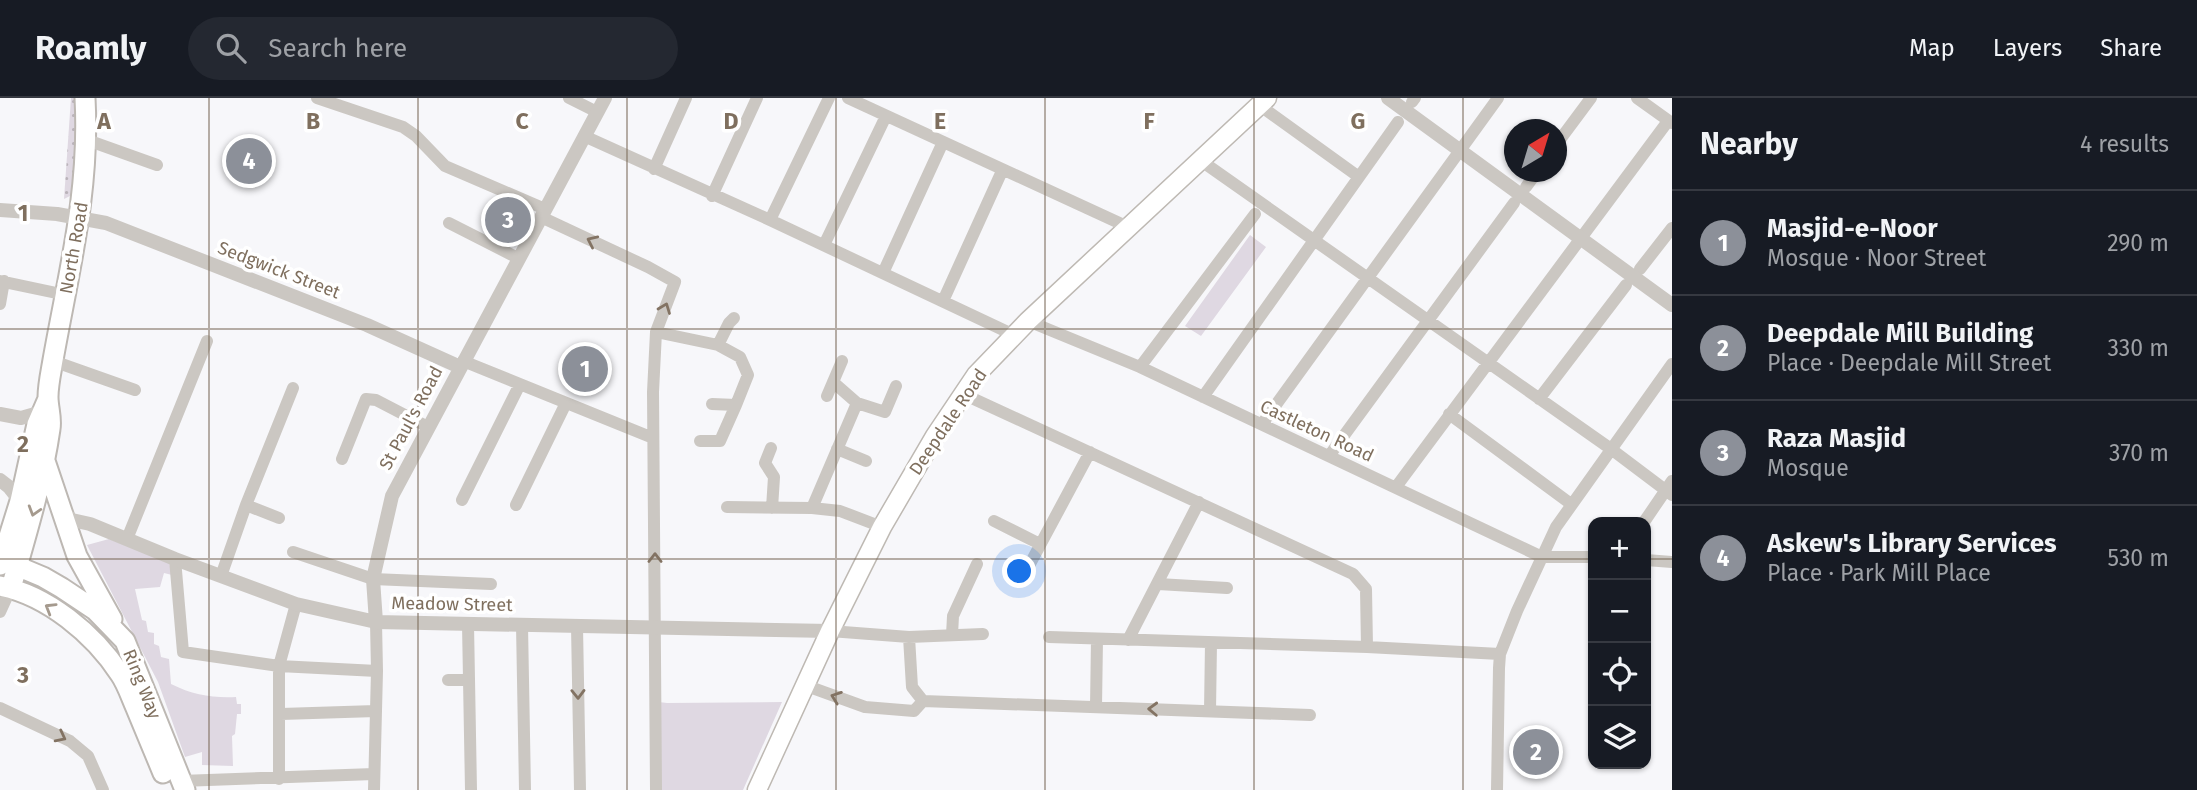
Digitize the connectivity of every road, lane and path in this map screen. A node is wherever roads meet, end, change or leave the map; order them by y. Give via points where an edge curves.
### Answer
1 (85, 98) edge
2 (317, 98) edge
3 (569, 98) edge
4 (605, 98) edge
5 (686, 98) edge
6 (757, 98) edge
7 (829, 98) edge
8 (848, 98) edge
9 (1388, 98) edge
10 (1498, 98) edge
11 (1591, 98) edge
12 (1637, 98) edge
13 (1263, 102) edge
14 (597, 112) junction
15 (886, 116) junction
16 (1398, 122) dead end
17 (1670, 122) edge
18 (1567, 130) edge
19 (87, 140) junction
20 (581, 141) junction
21 (943, 142) junction
22 (1458, 150) junction
23 (1200, 160) junction
24 (157, 165) dead end
25 (654, 169) junction
26 (1002, 171) junction
27 (1359, 177) junction
28 (1530, 182) edge
29 (1526, 187) dead end
30 (712, 196) junction
31 (1514, 203) dead end
32 (0, 210) edge
33 (543, 213) junction
34 (1255, 214) dead end
35 (81, 218) junction
36 (770, 220) junction
37 (449, 223) dead end
38 (1128, 227) junction
39 (1672, 228) edge
40 (1580, 239) junction
41 (1313, 240) junction
42 (824, 245) junction
43 (518, 257) junction
44 (1640, 269) dead end
45 (883, 274) junction
46 (1367, 277) junction
47 (2, 281) edge
48 (1626, 285) dead end
49 (66, 295) junction
50 (943, 301) junction
51 (0, 304) edge
52 (1672, 305) edge
53 (734, 318) dead end
54 (1428, 320) junction
55 (1028, 321) junction
56 (656, 332) junction
57 (1011, 338) junction
58 (207, 341) dead end
59 (719, 345) junction
60 (53, 361) junction
61 (842, 361) dead end
62 (1488, 362) junction
63 (461, 364) junction
64 (1672, 364) edge
65 (1140, 367) junction
66 (833, 382) junction
67 (520, 384) junction
68 (896, 386) dead end
69 (293, 388) dead end
70 (135, 390) dead end
71 (963, 394) junction
72 (827, 396) dead end
73 (1203, 397) junction
74 (1539, 399) junction
75 (566, 403) junction
76 (857, 403) junction
77 (712, 404) dead end
78 (45, 405) junction
79 (736, 405) junction
80 (0, 414) edge
81 (1449, 414) junction
82 (1262, 424) junction
83 (428, 427) junction
84 (653, 438) junction
85 (700, 441) dead end
86 (771, 448) dead end
87 (837, 449) junction
88 (1611, 449) junction
89 (1090, 452) junction
90 (1329, 456) junction
91 (342, 459) dead end
92 (45, 460) junction
93 (866, 461) dead end
94 (0, 480) edge
95 (1396, 488) junction
96 (1670, 489) edge
97 (462, 500) dead end
98 (1199, 502) junction
99 (1572, 504) junction
100 (246, 505) junction
101 (516, 505) dead end
102 (727, 507) dead end
103 (777, 508) junction
104 (812, 508) junction
105 (61, 511) junction
106 (11, 514) edge
107 (1648, 517) edge
108 (279, 518) dead end
109 (994, 521) dead end
110 (90, 524) junction
111 (882, 527) junction
112 (127, 539) junction
113 (72, 543) junction
114 (1040, 544) junction
115 (293, 552) dead end
116 (1542, 557) junction
117 (1588, 557) edge
118 (175, 559) junction
119 (1651, 560) edge
120 (5, 562) edge
121 (1672, 562) edge
122 (976, 564) dead end
123 (221, 576) junction
124 (1023, 577) dead end
125 (373, 579) junction
126 (1157, 583) junction
127 (491, 584) dead end
128 (6, 587) edge
129 (1227, 588) dead end
130 (296, 604) junction
131 (0, 612) edge
132 (376, 622) junction
133 (468, 624) junction
134 (522, 625) junction
135 (578, 626) junction
136 (654, 627) junction
137 (830, 631) junction
138 (983, 634) dead end
139 (952, 635) junction
140 (909, 637) junction
141 (1049, 637) dead end
142 (1097, 639) junction
143 (1128, 640) junction
144 (125, 641) junction
145 (1211, 643) junction
146 (1367, 647) junction
147 (1500, 654) junction
148 (279, 666) junction
149 (377, 671) junction
150 (448, 680) dead end
151 (469, 680) junction
152 (807, 686) junction
153 (923, 701) junction
154 (1096, 707) junction
155 (0, 708) edge
156 (376, 711) junction
157 (1210, 711) junction
158 (281, 714) junction
159 (1310, 715) dead end
160 (374, 774) junction
161 (279, 779) junction
162 (179, 787) edge
163 (103, 790) edge
164 (374, 790) edge
165 (471, 790) edge
166 (525, 790) edge
167 (580, 790) edge
168 (656, 790) edge
169 (757, 790) edge
170 (1497, 790) edge

1 - 19 highway, North Road
2 - 33 street via 403,127 446,166
3 - 14 street
4 - 14 street, St Paul's Road
5 - 25 street
6 - 30 street
7 - 36 street
8 - 15 street
9 - 22 street
10 - 22 street
11 - 18 street
12 - 17 street
13 - 23 main road, Deepdale Road
13 - 27 street
14 - 20 street, St Paul's Road
15 - 21 street
15 - 42 street
16 - 27 street
17 - 40 street
19 - 24 street
19 - 35 highway, North Road
20 - 25 street
20 - 33 street, St Paul's Road
21 - 26 street
21 - 45 street
22 - 40 street
22 - 46 street
23 - 38 main road, Deepdale Road
23 - 41 street
25 - 30 street
26 - 38 street
26 - 50 street
27 - 41 street
28 - 29 street
30 - 36 street
31 - 54 street
32 - 35 street, Sedgwick Street
33 - 43 street, St Paul's Road
56 -> 33 street via 675,282
34 - 65 street
35 - 49 highway, North Road
35 - 63 street, Sedgwick Street via 106,223
36 - 42 street
37 - 43 street
38 - 55 main road, Deepdale Road
39 - 44 street
40 - 52 street
40 - 62 street
41 - 46 street
41 - 73 street
42 - 45 street
43 - 63 street, St Paul's Road
45 - 50 street
46 - 54 street
46 - 82 street
47 - 49 street
47 - 51 street
48 - 74 street
49 - 60 highway, North Road
50 - 57 street
53 - 59 street
54 - 62 street
54 - 90 street
55 - 57 main road, Deepdale Road
55 - 65 street, Castleton Road
56 - 59 street
56 - 84 street
57 - 71 main road, Deepdale Road
58 - 112 street
59 - 79 street via 740,357 748,375
60 - 70 street
60 - 78 highway, North Road
61 - 66 street
62 - 74 street
62 - 81 street
63 - 67 street
63 - 83 street, St Paul's Road
64 - 88 street
65 - 73 street, Castleton Road
66 - 72 street
66 - 76 street
67 - 75 street
67 - 97 street
68 - 76 street via 885,412
69 - 100 street
71 - 89 street
71 - 111 main road, Deepdale Road
73 - 82 street, Castleton Road
74 - 88 street
75 - 84 street
75 - 101 street
76 - 87 street
77 - 79 street
78 - 80 street via 21,418
78 - 92 highway, North Road via 51,424
78 - 106 highway, North Road
79 - 85 street via 720,441
81 - 95 street
81 - 99 street
82 - 90 street, Castleton Road
83 - 91 street via 366,399
83 - 125 street, St Paul's Road via 392,496
136 -> 84 street
86 - 103 street via 765,463 774,477
87 - 93 street
87 - 104 street
88 - 96 street
88 - 99 street
89 - 98 street
89 - 114 street
90 - 95 street, Castleton Road
92 - 105 highway
92 -> 120 highway, North Road via 37,500
94 - 106 street via 9,487
95 - 116 street, Castleton Road
96 - 107 street
98 - 126 street
98 - 146 street via 1353,573 1366,589
99 - 116 street
100 - 108 street
100 - 123 street
102 - 103 street
103 - 104 street
104 - 111 street via 840,511
105 - 110 street, Meadow Street via 72,520
105 - 113 highway
106 - 120 highway, North Road
109 - 114 street
110 - 112 street, Meadow Street
110 - 113 street
111 - 137 main road, Deepdale Road
112 - 118 street, Meadow Street
113 - 144 highway
114 - 124 street
115 - 125 street
116 - 117 street, Castleton Road
116 - 147 street
118 - 123 street, Meadow Street
118 - 148 street via 183,652
119 - 121 street
120 - 128 highway
120 - 144 highway, Ring Way via 43,577 95,610
122 - 139 street via 953,616
123 - 130 street, Meadow Street
125 - 127 street
125 - 132 street, St Paul's Road
126 - 129 street
126 - 143 street
128 - 131 street
162 -> 128 highway, Ring Way via 107,656 66,618
130 - 132 street, Meadow Street
130 - 148 street
132 - 133 street, Meadow Street
132 - 149 street, St Paul's Road
133 - 134 street, Meadow Street
133 - 151 street
134 - 135 street, Meadow Street
134 - 166 street
135 - 136 street, Meadow Street
135 -> 167 street
136 - 137 street, Meadow Street
136 - 168 street
137 - 140 street
137 - 152 main road, Deepdale Road
138 - 139 street
139 - 140 street
140 - 153 street via 912,687
141 - 142 street
142 - 143 street
142 - 154 street
143 - 145 street
144 - 162 highway, Ring Way
145 - 146 street
145 - 157 street
146 - 147 street
147 - 170 street
148 - 149 street
148 - 158 street
149 - 156 street, St Paul's Road
150 - 151 street
151 - 165 street
153 -> 152 street via 914,711 865,707
152 - 169 main road, Deepdale Road
153 - 154 street
157 -> 154 street
155 -> 163 street via 70,741 88,756
156 - 158 street
156 - 160 street, St Paul's Road
157 - 159 street
158 - 161 street
160 - 161 street
160 - 164 street, St Paul's Road
161 - 162 street

